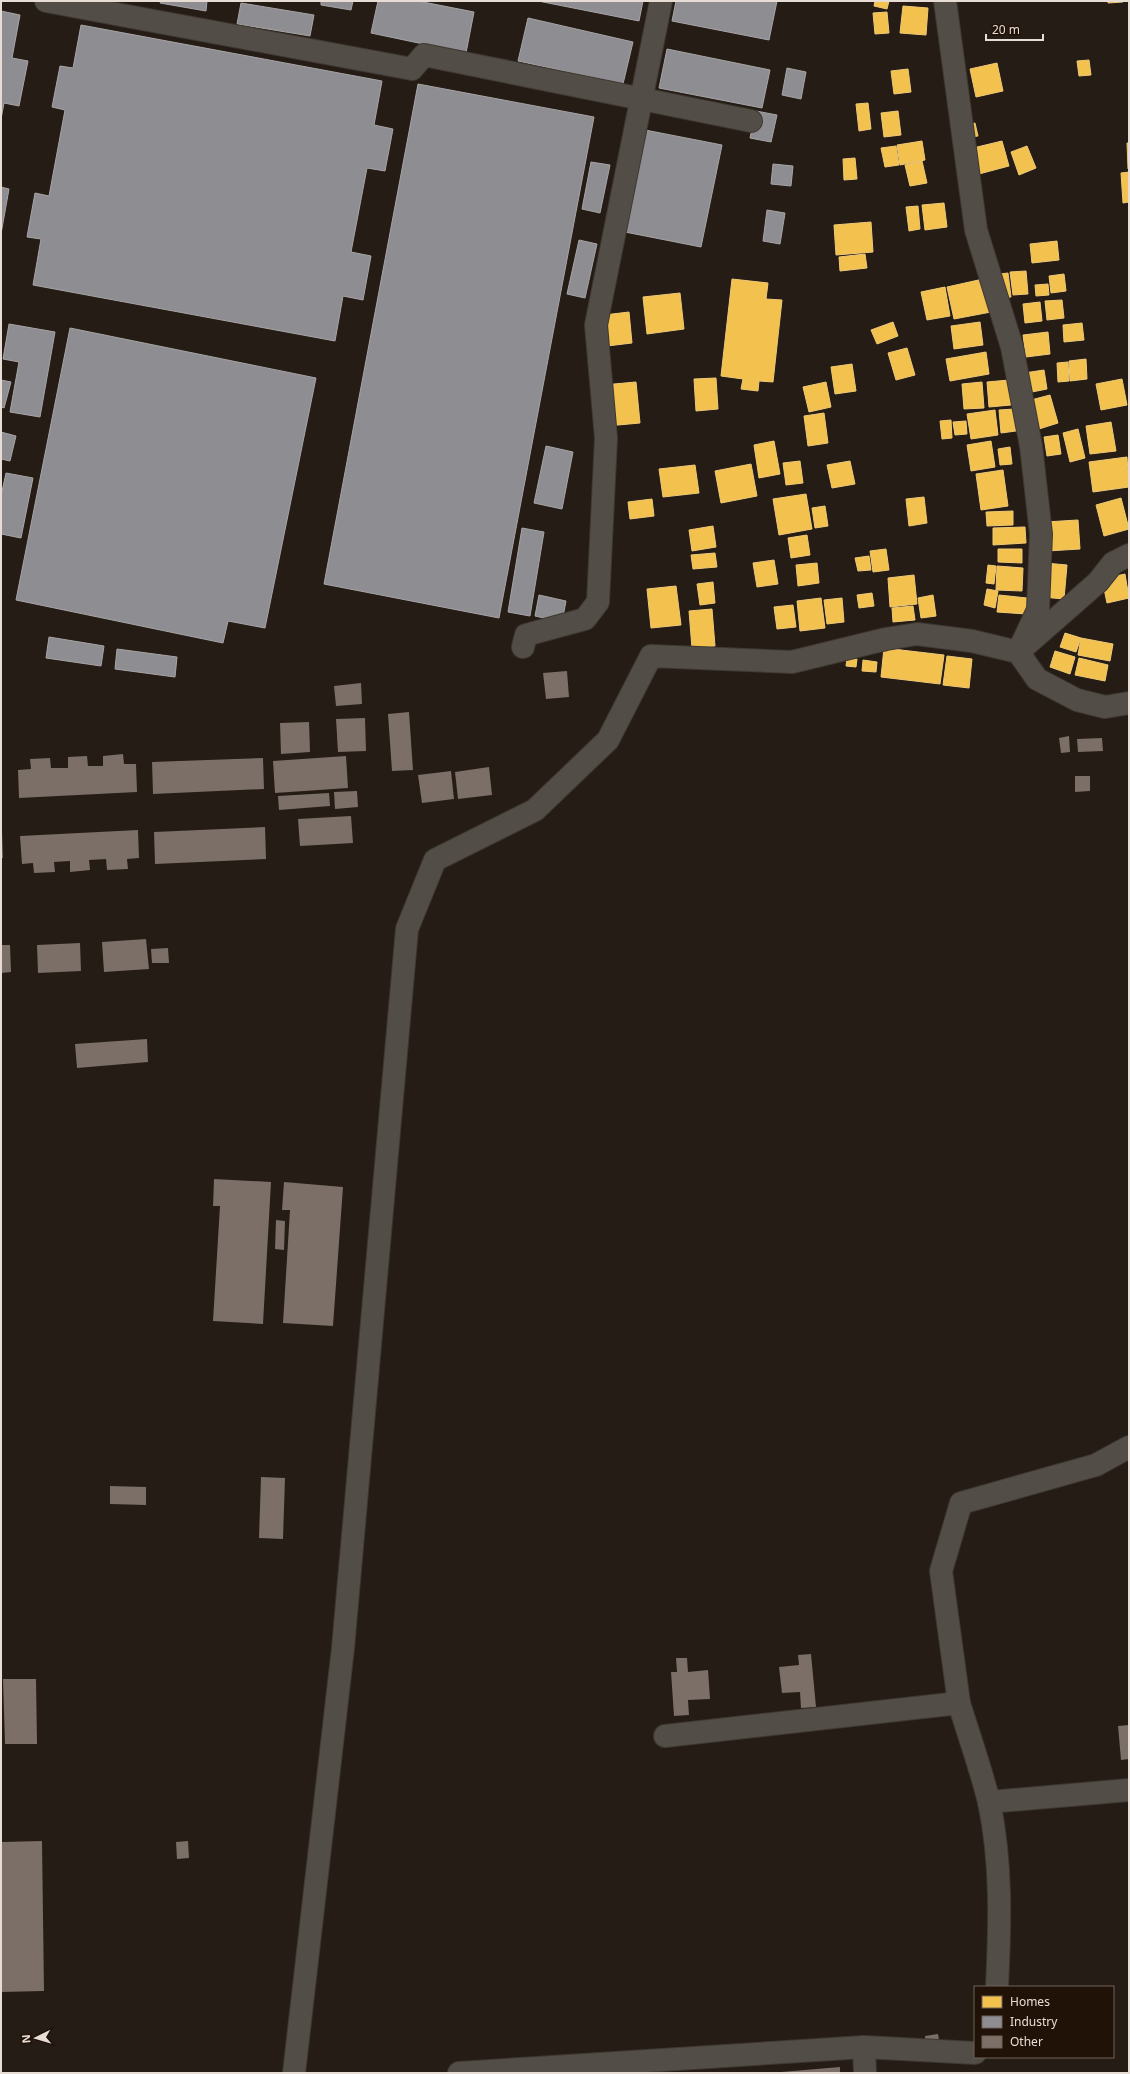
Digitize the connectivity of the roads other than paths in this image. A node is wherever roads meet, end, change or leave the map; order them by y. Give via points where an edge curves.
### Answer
1 (46, 1) edge
2 (661, 1) edge
3 (945, 1) edge
4 (640, 98) junction
5 (751, 120) dead end
6 (1129, 555) edge
7 (523, 647) dead end
8 (1018, 652) junction
9 (1129, 703) edge
10 (1129, 1447) edge
11 (959, 1703) junction
12 (665, 1736) dead end
13 (1129, 1790) edge
14 (988, 1802) junction
15 (997, 1986) edge
16 (864, 2047) junction
17 (974, 2053) edge
18 (294, 2073) edge
19 (459, 2073) edge
20 (865, 2073) edge

1 - 4 street via 412,69 424,55
2 - 4 street
3 - 8 street via 976,230 1012,347 1032,453 1041,534 1038,610
4 - 5 street
4 - 7 street via 596,325 606,438 598,602 585,619 526,635
6 - 8 street via 1112,563 1098,582
8 - 9 street via 1037,679 1077,700 1105,707
8 - 18 street via 972,641 918,634 886,639 792,662 651,656 608,740 535,810 435,860 407,929 343,1648
10 - 11 street via 1096,1465 961,1503 941,1571
11 - 12 street
11 - 14 street
13 - 14 street
14 - 15 street via 996,1852 1000,1927
16 - 17 street
16 - 19 street
16 - 20 street

